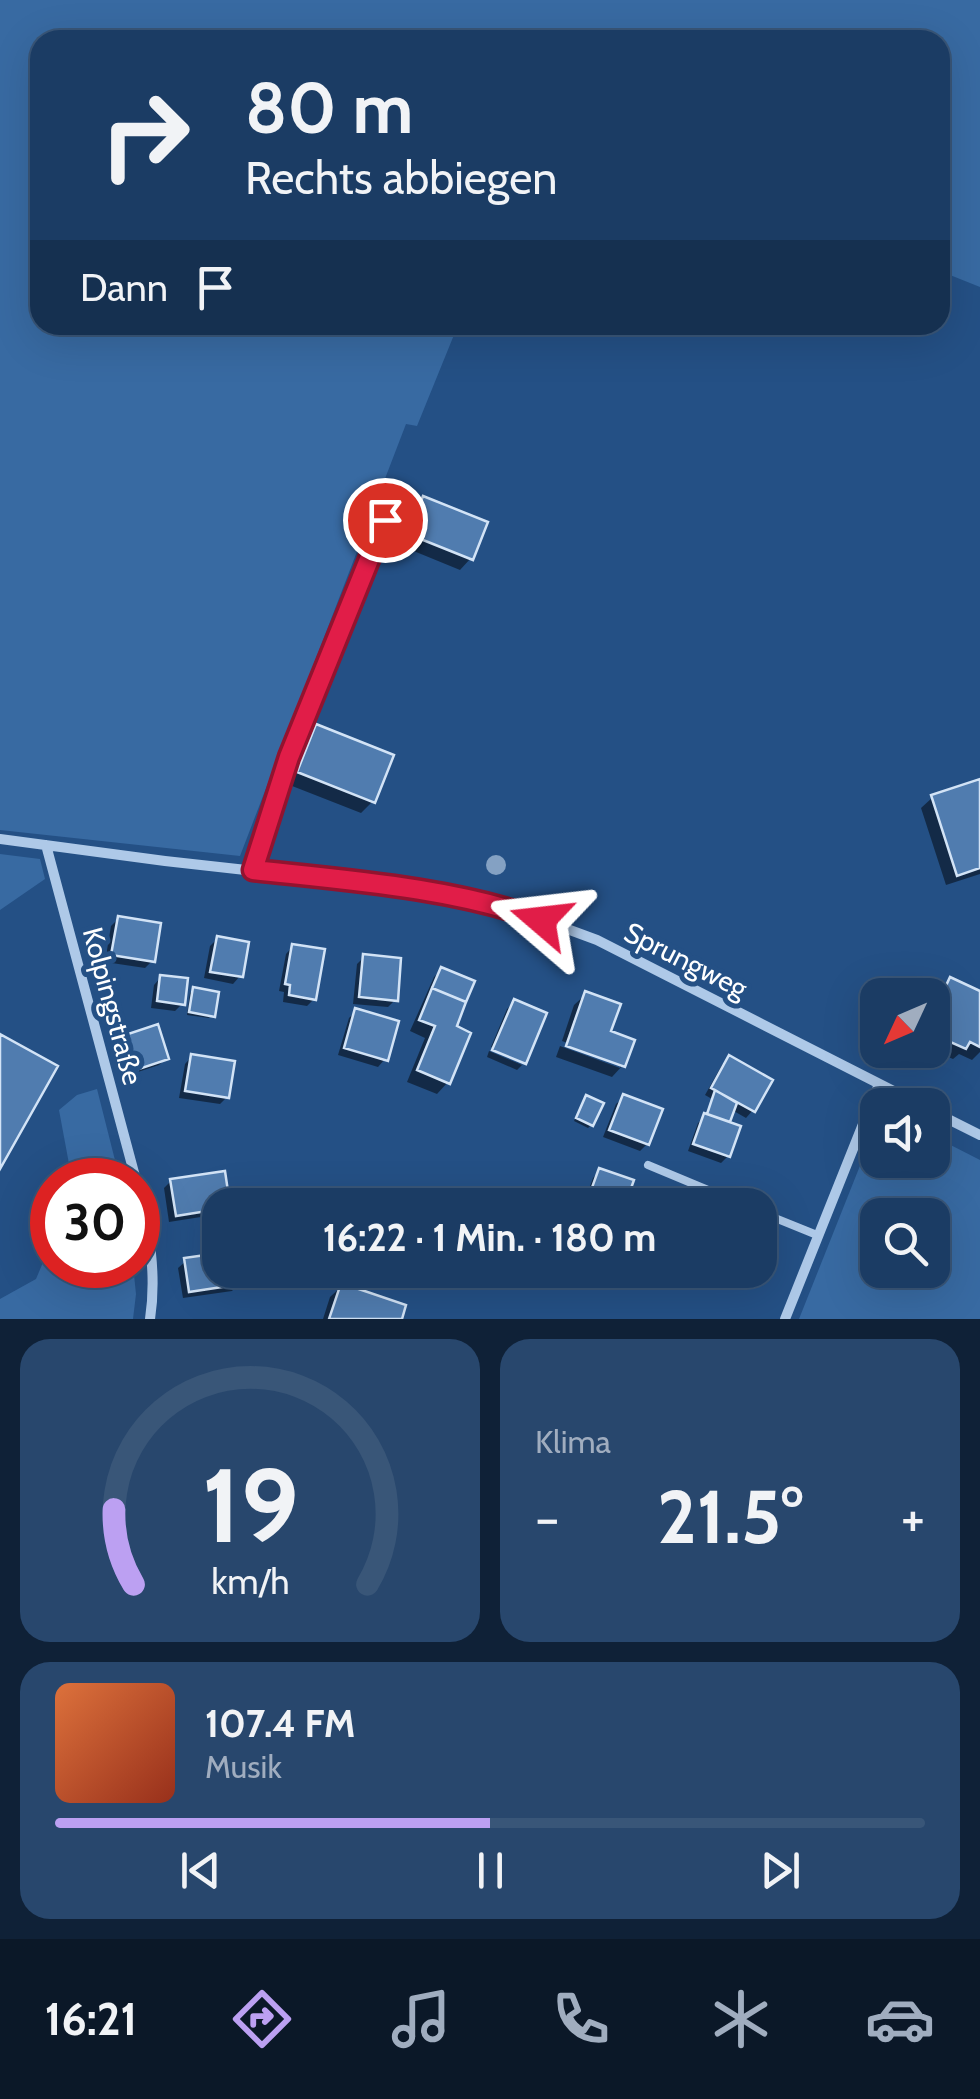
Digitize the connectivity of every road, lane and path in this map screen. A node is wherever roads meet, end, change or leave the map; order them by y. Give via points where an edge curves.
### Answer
1 (385, 520) dead end
2 (0, 839) edge
3 (46, 845) junction
4 (253, 870) junction
5 (878, 1084) junction
6 (886, 1088) edge
7 (950, 1120) edge
8 (980, 1135) edge
9 (130, 1158) edge
10 (648, 1165) dead end
11 (703, 1188) edge
12 (777, 1219) edge
13 (817, 1235) junction
14 (154, 1288) edge
15 (150, 1319) edge
16 (785, 1319) edge

1 - 4 lane via 289,757
2 - 3 street, Sprungweg
3 - 4 street, Sprungweg
3 - 9 street, Kolpingstraße
4 - 5 street, Sprungweg via 513,909 597,940
5 - 6 street, Sprungweg
5 - 13 street
7 - 8 street
10 - 11 lane
12 - 13 lane
13 - 16 street
14 - 15 street, Kolpingstraße

